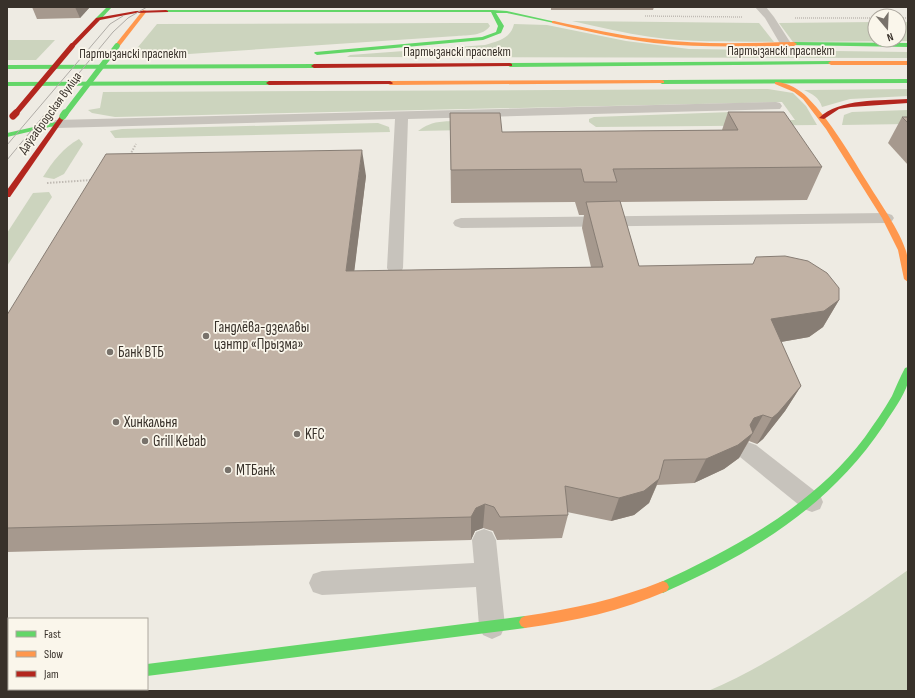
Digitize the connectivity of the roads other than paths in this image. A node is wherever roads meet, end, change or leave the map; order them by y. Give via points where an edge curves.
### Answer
1 (110, 7) edge
2 (760, 7) edge
3 (146, 9) edge
4 (492, 9) edge
5 (98, 19) junction
6 (786, 45) junction
7 (908, 45) edge
8 (310, 53) dead end
9 (262, 57) dead end
10 (908, 63) edge
11 (7, 67) edge
12 (141, 67) junction
13 (772, 81) junction
14 (908, 81) edge
15 (7, 84) edge
16 (908, 101) edge
17 (776, 106) dead end
18 (402, 116) junction
19 (822, 118) junction
20 (10, 119) edge
21 (59, 120) junction
22 (7, 135) edge
23 (7, 194) edge
24 (886, 218) junction
25 (461, 223) dead end
26 (395, 268) dead end
27 (908, 279) edge
28 (908, 371) edge
29 (748, 451) edge
30 (812, 502) junction
31 (484, 540) dead end
32 (486, 574) junction
33 (322, 583) dead end
34 (492, 626) junction
35 (148, 670) edge

1 - 5 main road, Даўгабродская вуліца
2 - 6 lane
3 - 4 main road
3 - 5 main road
3 - 21 main road, Даўгабродская вуліца, bridge
4 - 6 main road via 612,35 654,41
4 - 8 main road via 501,26 498,32 483,38
5 - 20 main road, Даўгабродская вуліца, bridge
6 - 7 main road
9 - 12 main road
10 - 12 main road, Партызанскі праспект
11 - 12 main road, Партызанскі праспект
13 - 14 main road, Партызанскі праспект
13 - 15 main road, Партызанскі праспект
13 - 19 main road via 796,91
16 - 19 main road via 851,105 837,108
17 - 18 lane
18 - 21 lane
18 - 26 lane
19 - 24 main road
21 - 22 main road
21 - 23 main road, Даўгабродская вуліца
24 - 25 lane
24 - 27 main road via 902,250
28 - 30 main road via 901,390 873,435
29 - 30 lane
30 - 34 main road via 741,551 682,581 623,604 550,619
31 - 32 lane
32 - 33 lane
32 - 34 lane
34 - 35 main road

